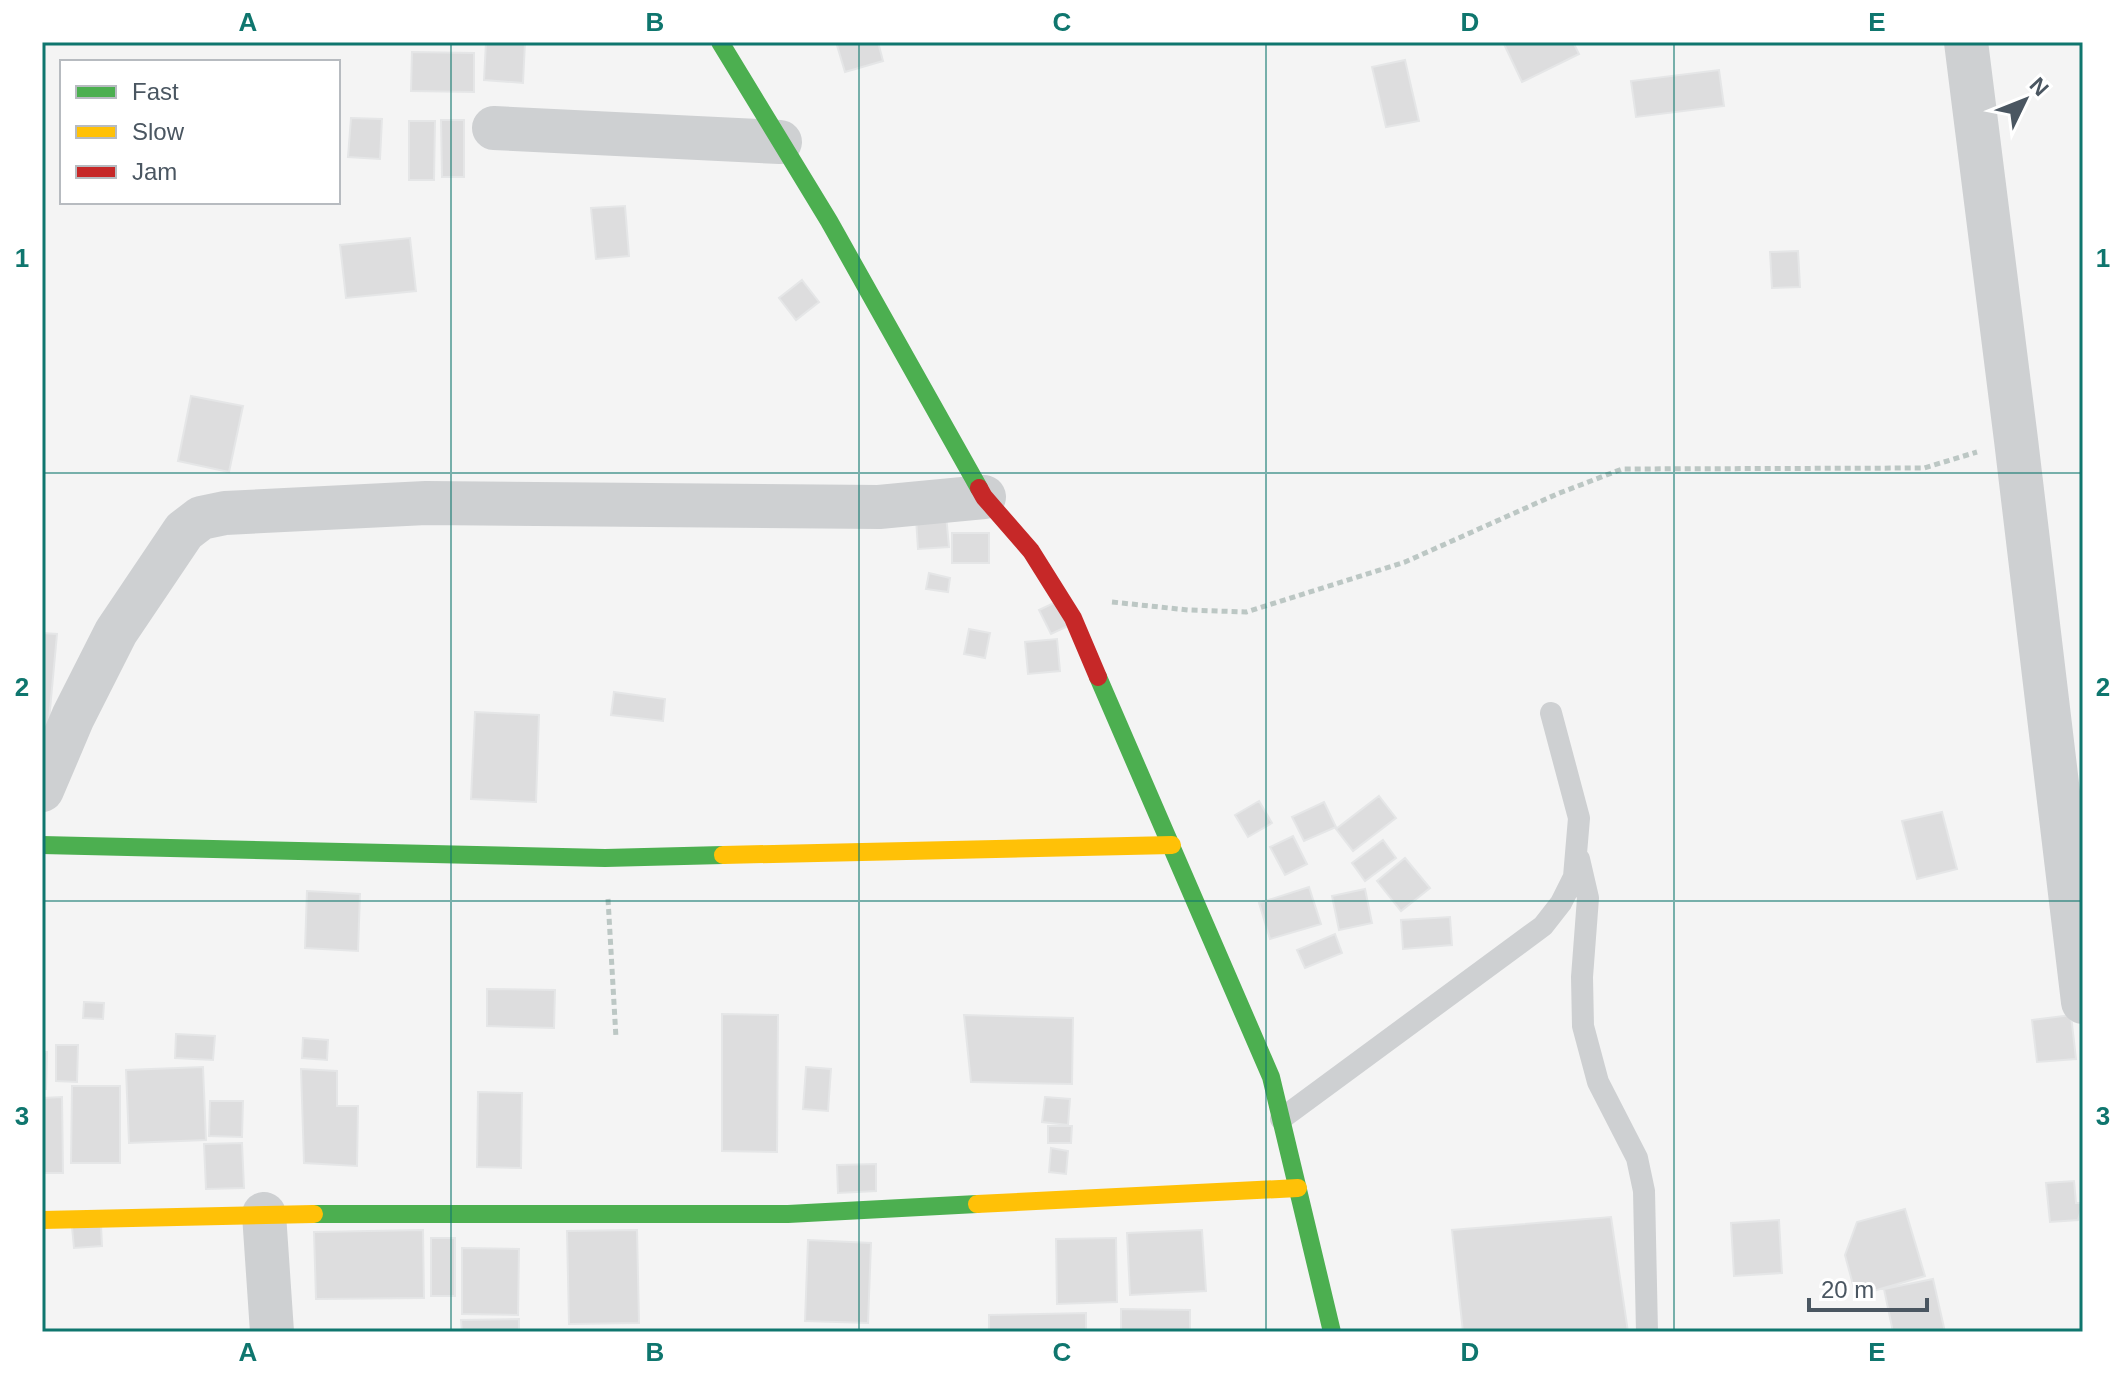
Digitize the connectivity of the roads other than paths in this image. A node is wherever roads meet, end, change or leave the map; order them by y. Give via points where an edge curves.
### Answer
1 (720, 42) edge
2 (1966, 42) edge
3 (494, 128) dead end
4 (780, 142) junction
5 (984, 497) junction
6 (1551, 713) dead end
7 (42, 790) edge
8 (42, 845) edge
9 (1172, 845) junction
10 (1577, 848) junction
11 (2083, 1002) edge
12 (1281, 1119) junction
13 (1298, 1188) junction
14 (264, 1214) junction
15 (42, 1220) edge
16 (272, 1332) edge
17 (1332, 1332) edge
18 (1647, 1332) edge

1 - 4 street
2 - 11 street
3 - 4 street
4 - 5 street
5 - 7 street via 879,507 426,503 201,518 184,531 116,632
5 - 9 street via 1031,551 1073,618
6 - 10 lane via 1579,818
8 - 9 street via 605,858
9 - 12 street via 1271,1077
10 - 12 lane via 1574,877 1543,926
10 - 18 lane via 1588,898 1583,1026 1598,1082 1637,1158 1644,1191
12 - 13 street
13 - 14 street via 788,1214
13 - 17 street
14 - 15 street
14 - 16 street

